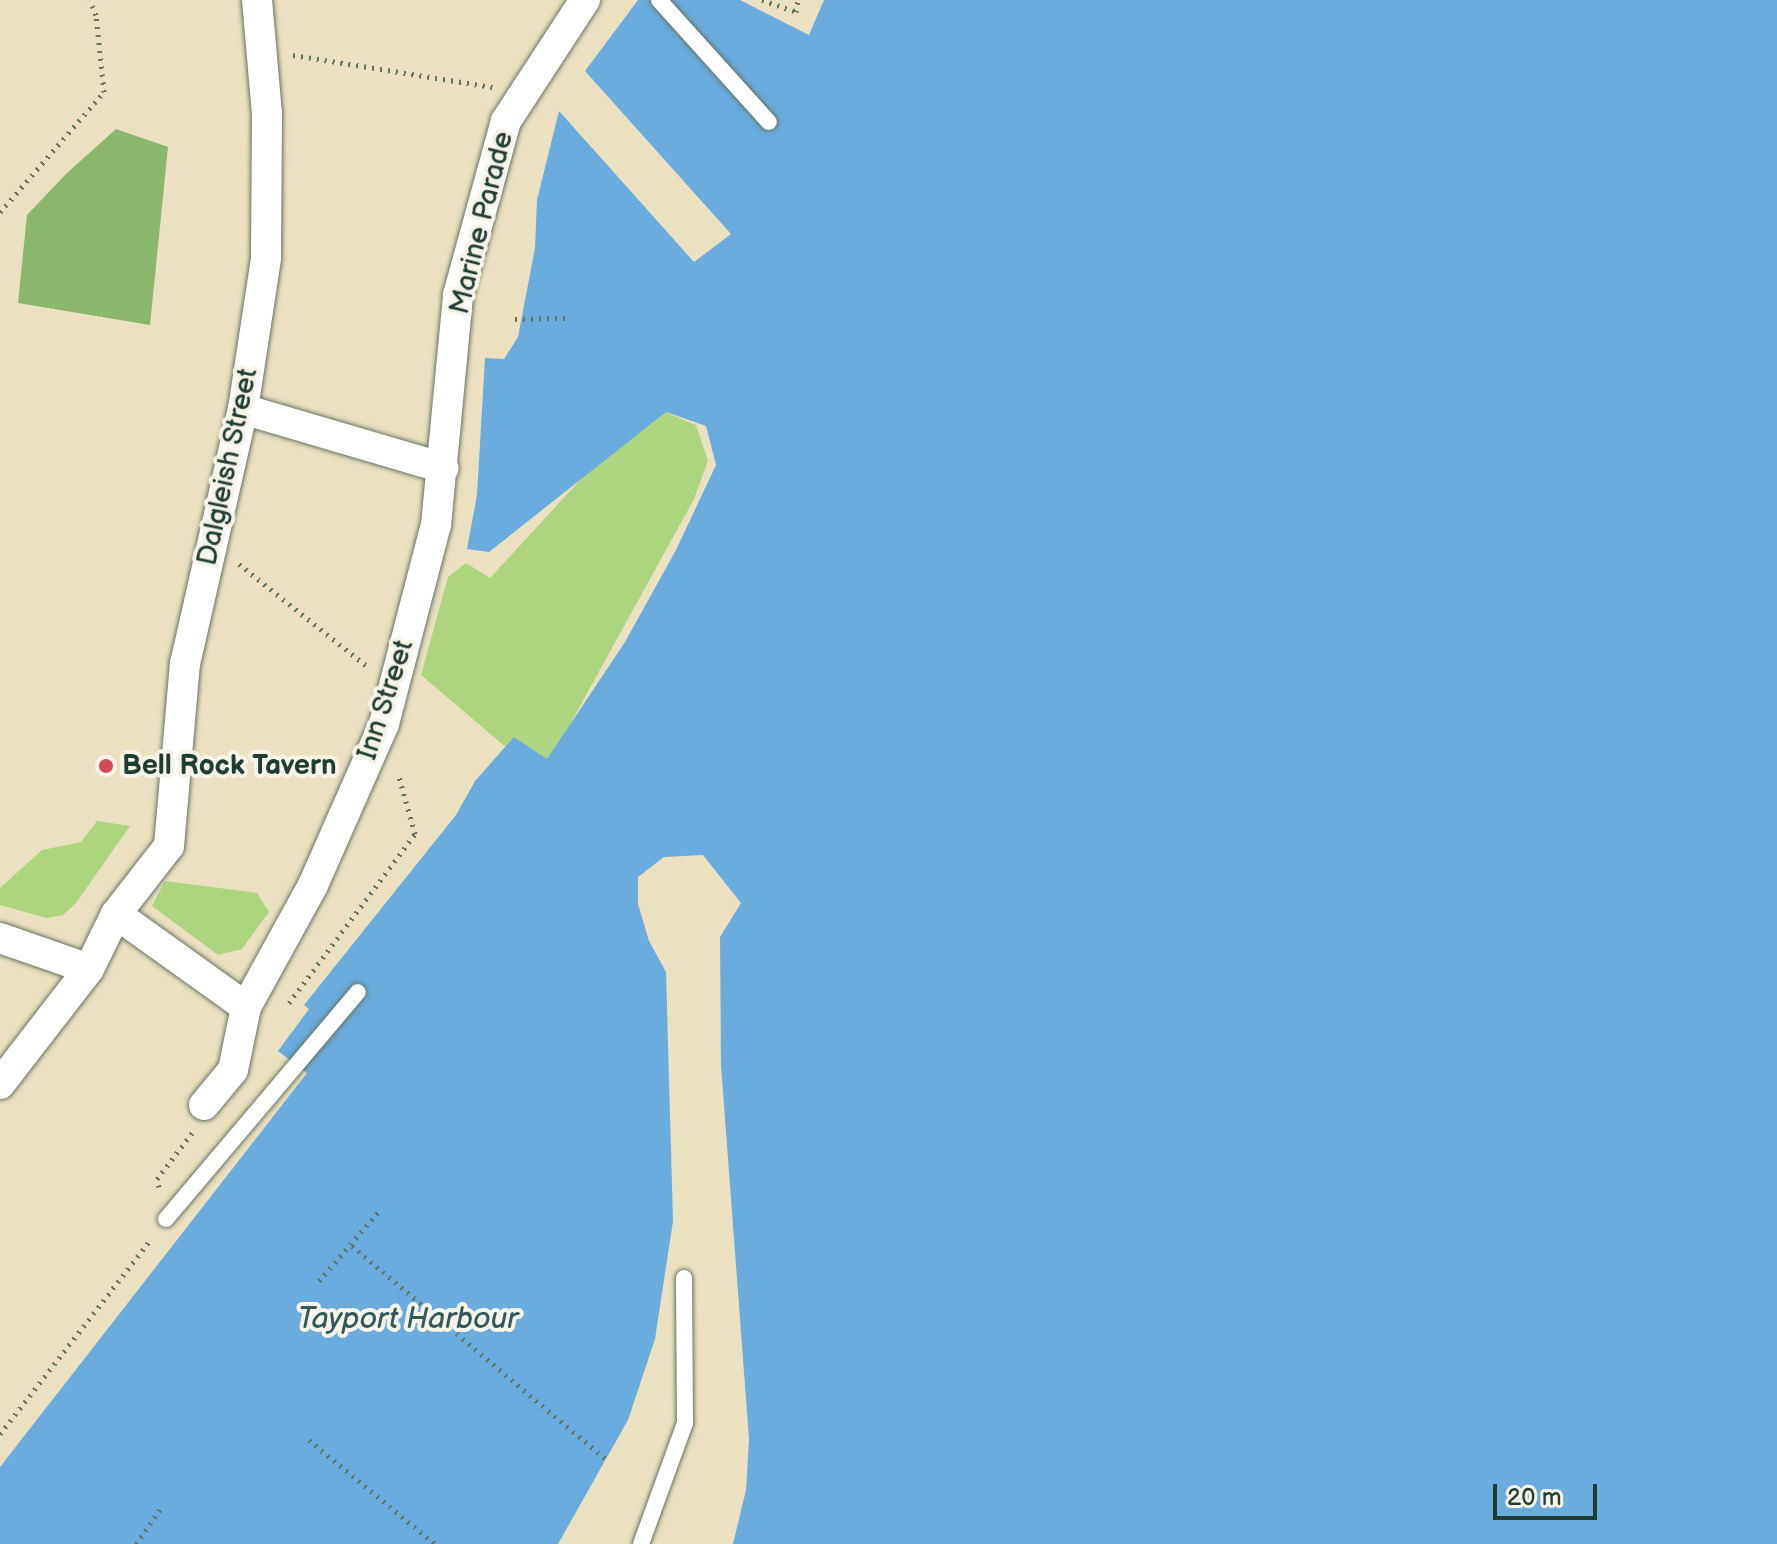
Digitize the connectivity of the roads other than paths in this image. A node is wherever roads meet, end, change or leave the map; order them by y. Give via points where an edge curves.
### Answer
1 (257, 0) edge
2 (585, 0) edge
3 (659, 0) edge
4 (769, 122) dead end
5 (243, 409) junction
6 (444, 468) junction
7 (116, 914) junction
8 (0, 938) edge
9 (89, 969) junction
10 (358, 992) dead end
11 (246, 1007) junction
12 (0, 1084) edge
13 (204, 1105) dead end
14 (166, 1219) road end
15 (684, 1278) dead end
16 (641, 1544) edge

1 - 5 street, Dalgleish Street via 267,114 266,258
2 - 6 street, Marine Parade via 506,121 458,295
3 - 4 lane
5 - 6 street
5 - 7 street, Dalgleish Street via 185,664 169,846
6 - 11 street, Inn Street via 436,525 384,724 313,885
7 - 9 street, Dalgleish Street
7 - 11 street
8 - 9 street
9 - 12 street, Dalgleish Street
10 - 14 lane
11 - 13 street, Inn Street via 233,1070
15 - 16 lane via 685,1423

